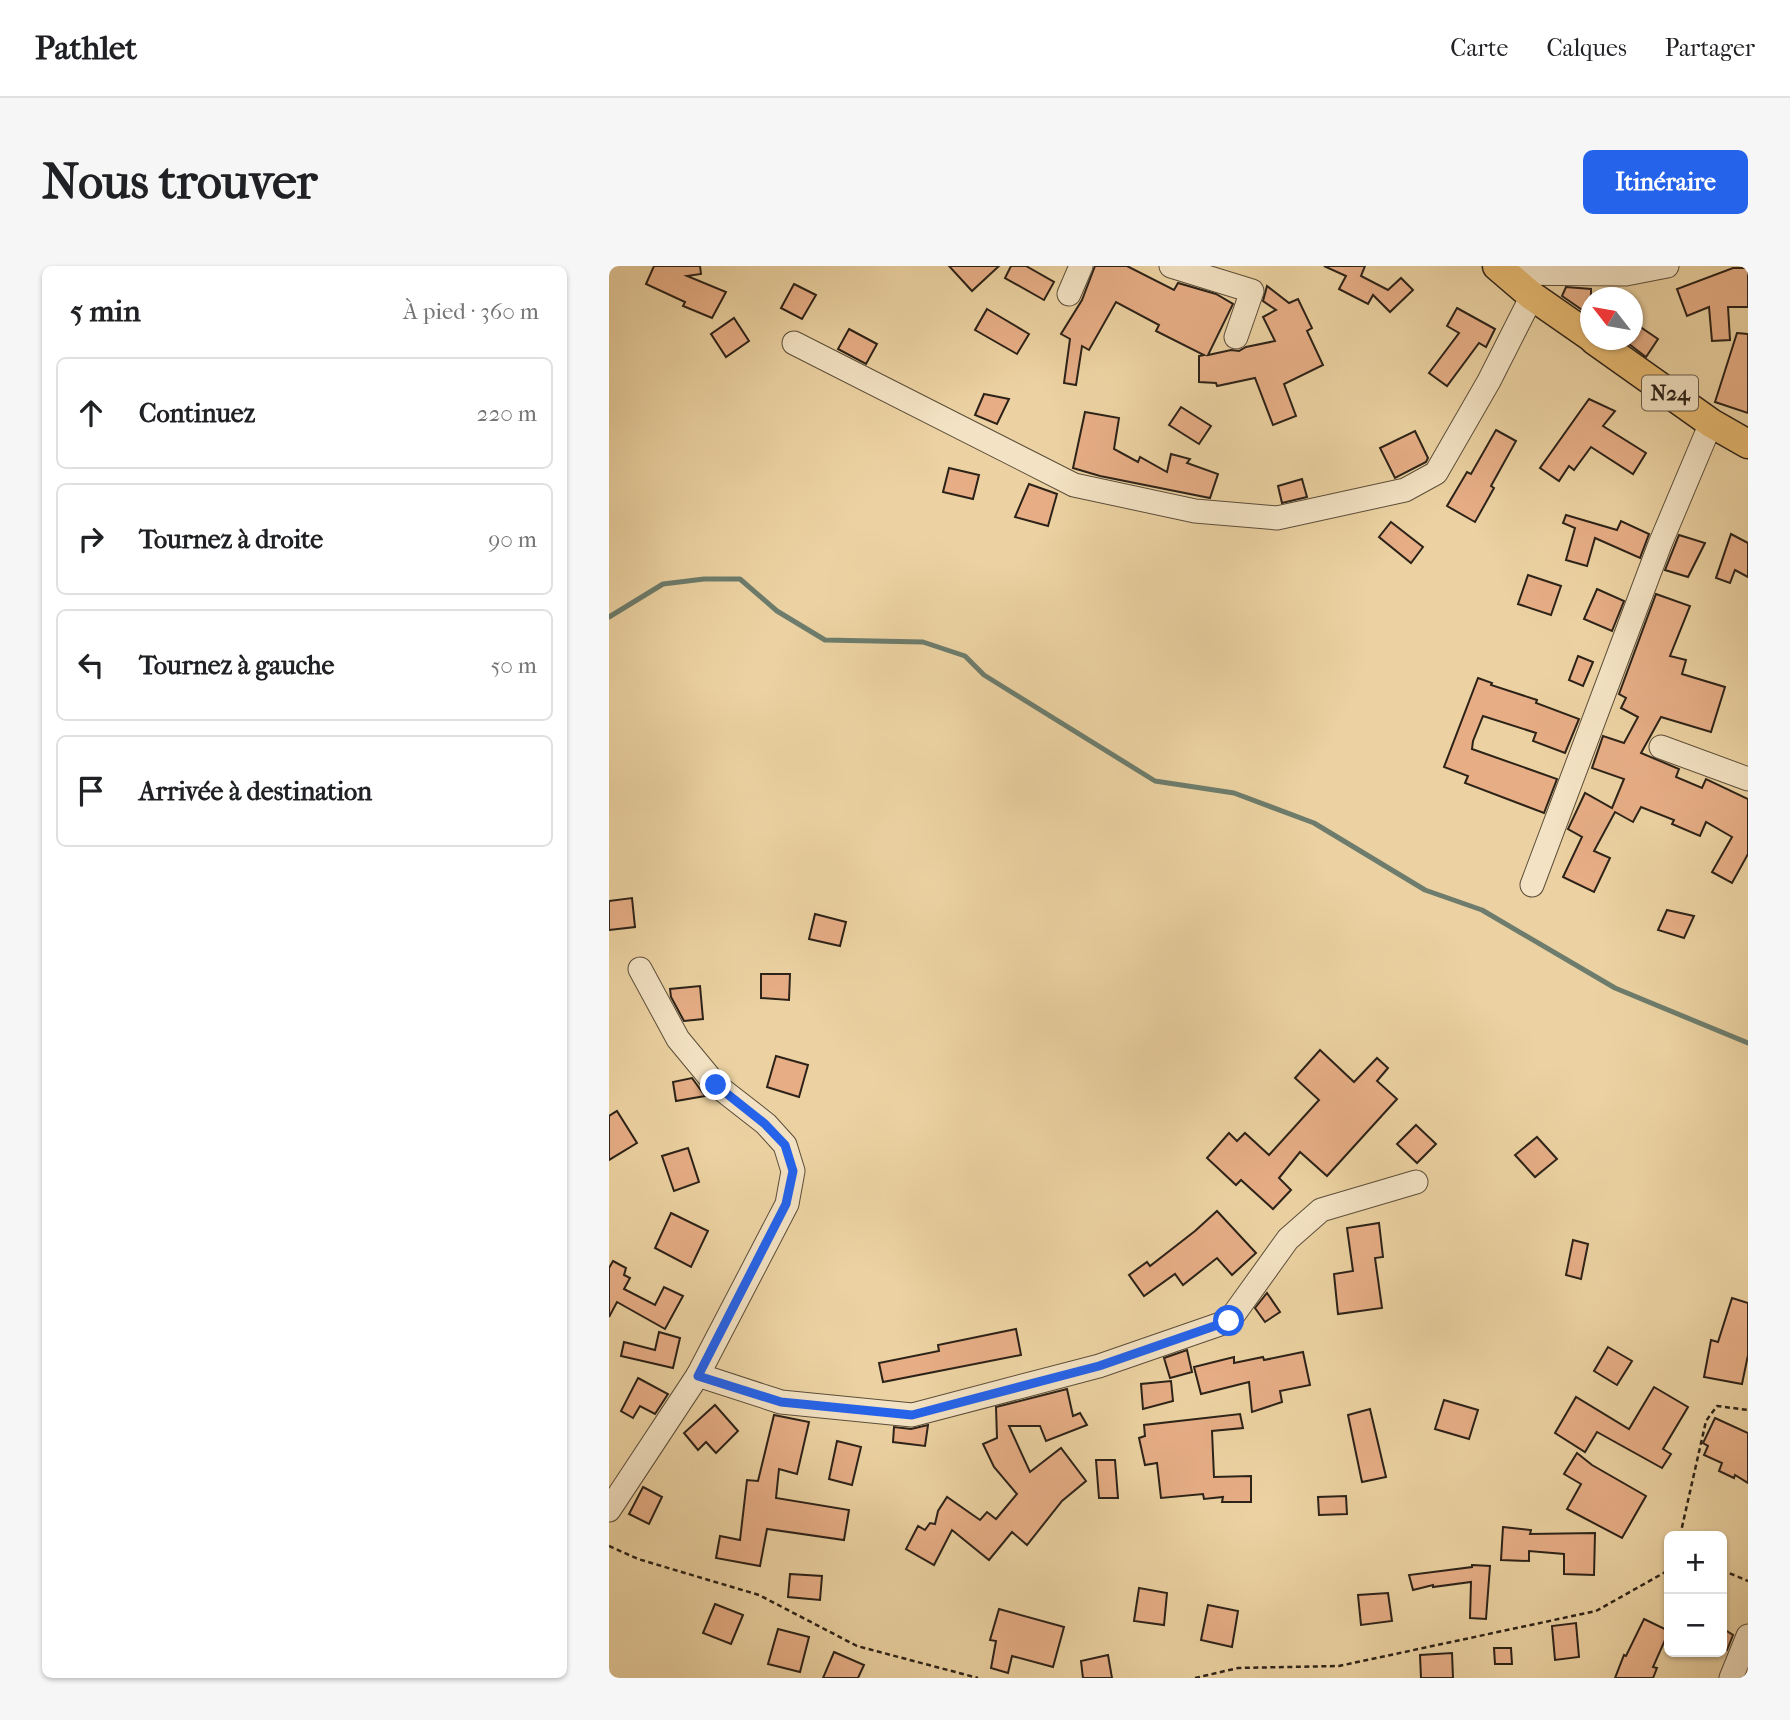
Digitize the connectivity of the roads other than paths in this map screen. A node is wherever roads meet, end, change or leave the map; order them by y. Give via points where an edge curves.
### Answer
1 (1081, 266) edge
2 (1171, 266) edge
3 (1667, 266) edge
4 (1503, 269) edge
5 (1069, 294) dead end
6 (1532, 296) junction
7 (1580, 330) edge
8 (1237, 337) dead end
9 (795, 343) dead end
10 (1609, 350) edge
11 (1711, 423) junction
12 (1748, 444) edge
13 (1661, 747) dead end
14 (1748, 779) edge
15 (1532, 885) dead end
16 (640, 969) dead end
17 (1416, 1182) dead end
18 (698, 1376) junction
19 (609, 1510) edge
20 (1748, 1636) edge
21 (1731, 1678) edge

1 - 5 street
2 - 8 street via 1252,291
3 - 4 street via 1626,274
4 - 6 main road, N24
6 - 7 main road, N24
6 - 9 street via 1436,473 1405,490 1277,518 1195,511 1074,485
10 - 11 main road, N24
11 - 12 main road, N24
11 - 15 street via 1660,544
13 - 14 street
16 - 18 street via 678,1039 716,1085 785,1145 793,1171 786,1204
17 - 18 street via 1321,1210 1288,1239 1229,1321 1099,1366 912,1415 781,1402
18 - 19 street
20 - 21 street

